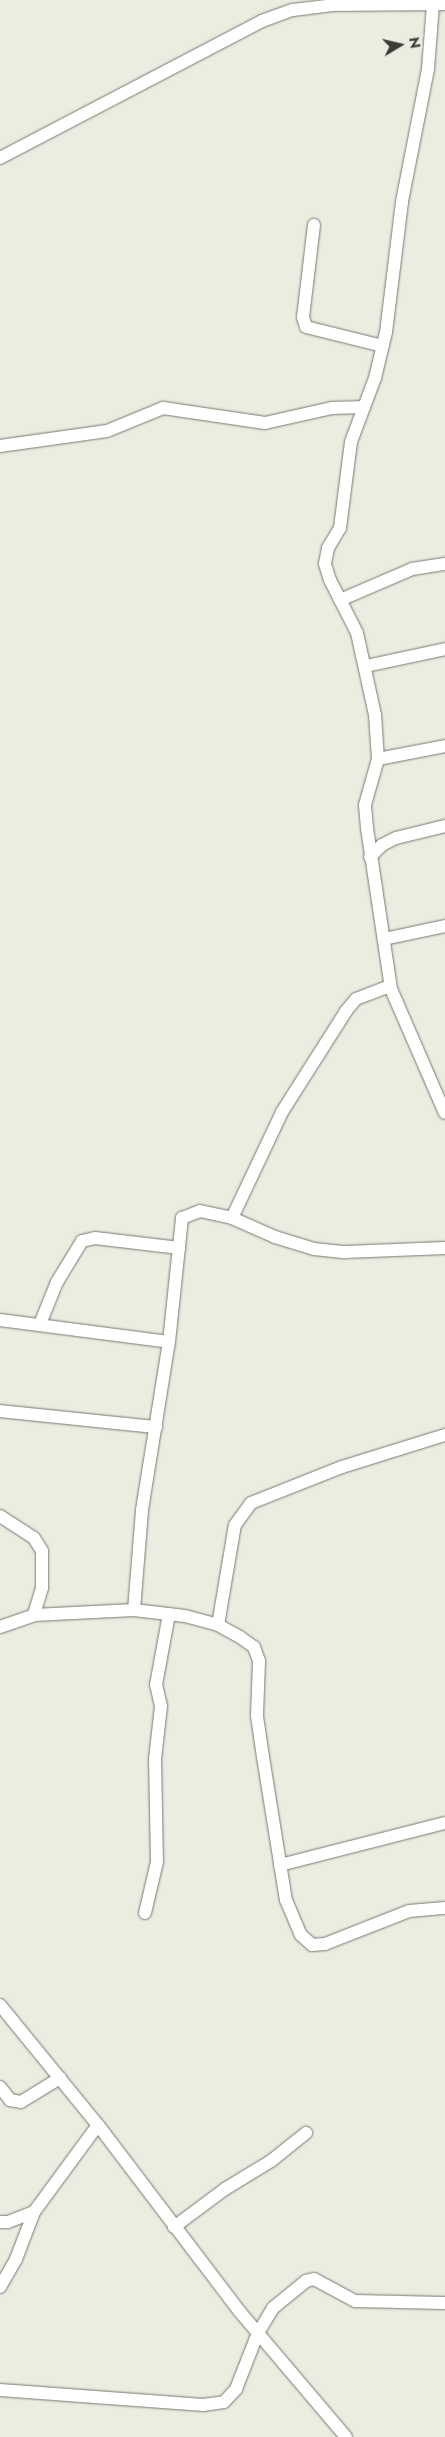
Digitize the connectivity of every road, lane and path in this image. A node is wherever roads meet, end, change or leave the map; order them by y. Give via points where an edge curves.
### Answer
1 (317, 0) edge
2 (439, 5) edge
3 (331, 6) junction
4 (0, 158) edge
5 (314, 225) dead end
6 (383, 346) junction
7 (364, 407) junction
8 (0, 446) edge
9 (445, 564) edge
10 (340, 600) junction
11 (445, 649) edge
12 (366, 666) junction
13 (445, 746) edge
14 (378, 759) junction
15 (445, 826) edge
16 (370, 857) junction
17 (445, 926) edge
18 (384, 939) junction
19 (390, 986) junction
20 (445, 1113) edge
21 (232, 1218) junction
22 (179, 1248) junction
23 (445, 1248) edge
24 (0, 1320) edge
25 (40, 1324) junction
26 (169, 1342) junction
27 (0, 1411) edge
28 (156, 1427) junction
29 (445, 1435) edge
30 (0, 1516) edge
31 (134, 1610) junction
32 (169, 1614) junction
33 (34, 1615) junction
34 (218, 1626) junction
35 (0, 1627) edge
36 (445, 1823) edge
37 (280, 1865) junction
38 (445, 1908) edge
39 (145, 1913) dead end
40 (0, 2005) edge
41 (60, 2078) junction
42 (0, 2087) edge
43 (98, 2125) junction
44 (306, 2133) dead end
45 (34, 2212) junction
46 (0, 2222) edge
47 (174, 2227) junction
48 (0, 2287) edge
49 (445, 2303) edge
50 (258, 2333) junction
51 (0, 2390) edge
52 (343, 2436) edge

1 - 3 street
2 - 3 street
2 - 6 street via 402,202
3 - 4 street via 293,10 262,21
5 - 6 street via 303,318 306,327
6 - 7 street
7 - 8 street via 332,408 265,423 163,408 107,431
7 - 10 street via 351,442 340,528 328,548 326,564
9 - 10 street via 412,569
10 - 12 street via 350,614
11 - 12 street
12 - 14 street via 375,715
13 - 14 street
14 - 16 street via 365,805
15 - 16 street via 396,838 382,845
16 - 18 street
17 - 18 street
18 - 19 street
19 - 20 street via 394,1003
19 - 21 street via 356,999 346,1011 282,1112
21 - 22 street via 200,1211 190,1213 182,1218
21 - 23 street via 274,1237 314,1249 345,1252
22 - 25 street via 95,1238 82,1242 57,1282
22 - 26 street
24 - 25 street
25 - 26 street
26 - 28 street
27 - 28 street
28 - 31 street via 142,1510
29 - 34 street via 342,1467 251,1503 235,1525
30 - 33 street via 34,1538 42,1551 42,1588
31 - 32 street
31 - 33 street
32 - 34 street
32 - 39 street via 156,1685 161,1706 155,1759 157,1862
33 - 35 street
34 - 37 street via 254,1647 259,1660 257,1716
36 - 37 street
37 - 38 street via 292,1918 301,1935 312,1945 340,1939 409,1911
40 - 41 street
41 - 42 street via 21,2102 10,2100
41 - 43 street
43 - 45 street
43 - 47 street
44 - 47 street via 271,2161 225,2189
45 - 46 street
45 - 48 street via 16,2259
47 - 50 street
49 - 50 street via 356,2301 314,2280 306,2281 273,2308
50 - 51 street via 236,2389 224,2402 203,2405
50 - 52 street

